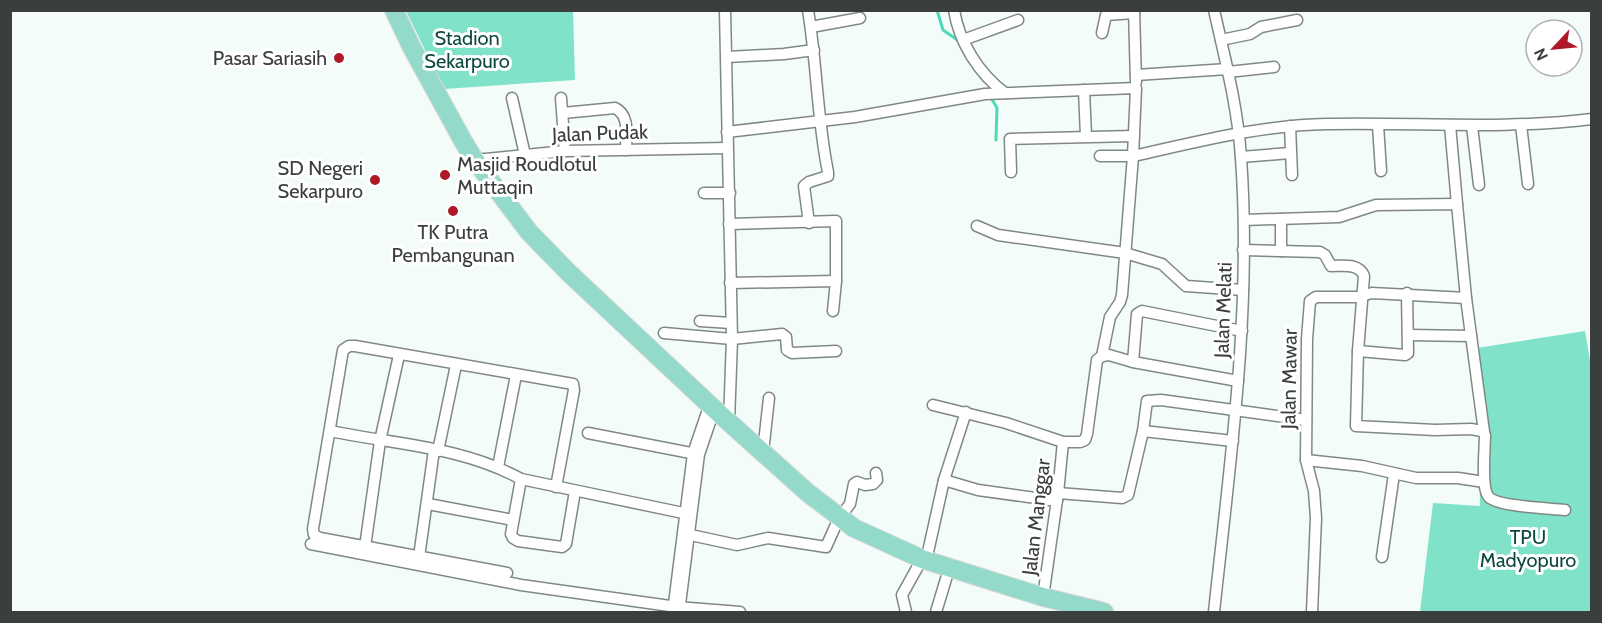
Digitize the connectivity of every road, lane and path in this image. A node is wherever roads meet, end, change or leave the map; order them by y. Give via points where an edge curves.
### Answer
1 (394, 10) edge
2 (725, 10) edge
3 (808, 10) edge
4 (954, 10) edge
5 (1214, 10) edge
6 (1134, 12) edge
7 (860, 18) dead end
8 (1018, 20) dead end
9 (1296, 20) dead end
10 (811, 27) junction
11 (1102, 33) dead end
12 (963, 40) junction
13 (1221, 40) junction
14 (814, 50) junction
15 (727, 57) junction
16 (1274, 68) dead end
17 (1228, 70) junction
18 (1136, 75) junction
19 (1136, 88) junction
20 (1084, 90) junction
21 (1001, 93) junction
22 (512, 98) dead end
23 (561, 98) dead end
24 (563, 113) junction
25 (1592, 119) edge
26 (820, 121) junction
27 (1378, 125) junction
28 (1450, 125) junction
29 (1521, 125) junction
30 (1290, 126) junction
31 (1472, 126) junction
32 (726, 132) junction
33 (1238, 133) junction
34 (1086, 136) junction
35 (1134, 136) junction
36 (1010, 139) junction
37 (998, 140) dead end
38 (728, 148) junction
39 (626, 150) junction
40 (566, 151) junction
41 (1290, 153) junction
42 (525, 155) junction
43 (1101, 156) dead end
44 (1133, 156) junction
45 (1241, 157) junction
46 (474, 159) junction
47 (1381, 171) dead end
48 (1011, 172) dead end
49 (1292, 175) dead end
50 (1528, 184) dead end
51 (1479, 185) dead end
52 (704, 193) dead end
53 (730, 193) junction
54 (1457, 204) junction
55 (1281, 219) junction
56 (1244, 220) junction
57 (809, 223) junction
58 (729, 224) junction
59 (976, 226) dead end
60 (1243, 250) junction
61 (1281, 251) junction
62 (1125, 253) junction
63 (836, 281) junction
64 (730, 283) junction
65 (1243, 290) junction
66 (1407, 293) junction
67 (1362, 295) junction
68 (1465, 298) junction
69 (833, 311) dead end
70 (699, 321) dead end
71 (731, 323) junction
72 (1242, 331) junction
73 (664, 333) dead end
74 (1408, 336) junction
75 (1471, 336) junction
76 (732, 339) junction
77 (836, 351) dead end
78 (1358, 351) junction
79 (399, 355) junction
80 (1102, 356) junction
81 (1133, 362) junction
82 (456, 365) junction
83 (516, 375) junction
84 (1238, 381) junction
85 (769, 398) dead end
86 (933, 405) dead end
87 (712, 406) junction
88 (1236, 410) junction
89 (966, 412) junction
90 (1306, 420) junction
91 (729, 422) junction
92 (330, 431) junction
93 (1143, 431) junction
94 (1484, 432) junction
95 (588, 433) dead end
96 (380, 441) junction
97 (1233, 441) junction
98 (1063, 442) junction
99 (436, 450) junction
100 (763, 452) junction
101 (696, 454) junction
102 (1306, 460) junction
103 (498, 466) junction
104 (876, 473) dead end
105 (1394, 474) junction
106 (521, 479) junction
107 (944, 480) junction
108 (1484, 482) junction
109 (556, 487) junction
110 (574, 491) junction
111 (1057, 497) junction
112 (428, 504) junction
113 (1565, 510) dead end
114 (688, 514) junction
115 (839, 518) junction
116 (513, 520) junction
117 (686, 534) junction
118 (311, 544) dead end
119 (365, 547) junction
120 (419, 557) junction
121 (1382, 557) dead end
122 (924, 560) junction
123 (949, 569) junction
124 (507, 573) dead end
125 (1053, 603) edge
126 (677, 610) edge
127 (740, 612) edge
128 (906, 612) edge
129 (936, 612) edge
130 (1099, 612) edge
131 (1214, 612) edge
132 (1312, 612) edge

1 - 46 main road
2 - 15 street
3 - 10 street
4 - 12 street
5 - 13 street, Jalan Melati
6 - 11 street via 1106,15
6 - 18 street
7 - 10 street
8 - 12 street
9 - 13 street
10 - 14 street
12 - 21 street
13 - 17 street, Jalan Melati
14 - 15 street
14 - 26 street
15 - 32 street
16 - 17 street
17 - 18 street
17 - 33 street, Jalan Melati
18 - 19 street
19 - 20 street
19 - 35 street
20 - 21 street
20 - 34 street
21 - 26 street
22 - 42 street
23 - 24 street
24 - 39 street via 620,110 625,118
24 - 40 street
25 - 29 street
26 - 32 street
26 - 57 street via 828,176 804,186
27 - 28 street
27 - 30 street
27 - 47 street
28 - 31 street
28 - 54 street
29 - 31 street
29 - 50 street
30 - 33 street
30 - 41 street
31 - 51 street
32 - 38 street
33 - 44 street
33 - 45 street, Jalan Melati
34 - 35 street
34 - 36 street
35 - 44 street
36 - 37 street
36 - 48 street
38 - 39 street, Jalan Pudak
38 - 53 street
39 - 40 street, Jalan Pudak
40 - 42 street, Jalan Pudak
41 - 45 street
41 - 49 street
42 - 46 street, Jalan Pudak
43 - 44 street
44 - 62 street
45 - 56 street, Jalan Melati
46 - 87 main road via 542,246
52 - 53 street
53 - 58 street
54 - 55 street via 1376,205 1339,217
54 - 68 street
55 - 56 street
55 - 61 street
56 - 60 street, Jalan Melati
57 - 58 street
57 - 63 street via 836,221
58 - 64 street
59 - 62 street via 998,235
60 - 61 street
60 - 65 street, Jalan Melati
61 - 67 street via 1320,252 1331,266 1361,269
62 - 65 street via 1162,264 1186,286
62 - 80 street via 1122,295 1110,317
63 - 64 street
63 - 69 street
64 - 71 street
65 - 72 street, Jalan Melati
66 - 67 street, Jalan Mawar
66 - 68 street, Jalan Mawar
66 - 74 street
67 - 78 street
67 - 90 street, Jalan Mawar via 1316,297 1310,301
68 - 75 street
70 - 71 street
71 - 76 street
72 - 81 street via 1142,311 1137,314
72 - 84 street, Jalan Melati
73 - 76 street
74 - 75 street
74 - 78 street via 1407,354
75 - 94 street
76 - 77 street via 782,334 787,350 792,353
76 - 91 street
78 - 94 street via 1356,426
79 - 82 street
79 - 92 street via 345,347
79 - 96 street
80 - 81 street
80 - 98 street via 1097,360 1085,440
81 - 84 street
82 - 83 street
82 - 99 street
83 - 103 street
83 - 109 street via 573,384
84 - 88 street, Jalan Melati
85 - 100 street
86 - 89 street
87 - 91 main road
87 - 101 street
88 - 90 street
88 - 93 street via 1147,400
88 - 97 street, Jalan Melati
89 - 98 street
89 - 107 street
90 - 102 street, Jalan Mawar
91 - 100 main road
92 - 96 street
92 - 119 street via 313,533 320,538
93 - 97 street
93 - 111 street via 1125,498
94 - 108 street
95 - 101 street
96 - 99 street
96 - 119 street
97 - 131 street, Jalan Melati
98 - 111 street, Jalan Manggar
99 - 103 street
99 - 112 street
100 - 115 main road
101 - 114 street
102 - 105 street
102 - 132 street, Jalan Mawar via 1316,518
103 - 106 street
104 - 115 street via 873,484 854,484 850,504
105 - 108 street
105 - 121 street
106 - 109 street
106 - 116 street
107 - 111 street via 978,490
107 - 122 street
108 - 113 street via 1486,495 1497,502
109 - 110 street
110 - 114 street
110 - 116 street via 567,544 562,547 518,541 511,534
111 - 125 street, Jalan Manggar
112 - 116 street
112 - 120 street
114 - 117 street
115 - 117 street via 826,547 768,538 737,545
115 - 122 main road
117 - 126 street
118 - 126 street via 521,585
119 - 120 street
120 - 124 street
122 - 123 main road
122 - 128 street via 902,595
123 - 125 main road
123 - 129 street
125 - 130 main road
126 - 127 street

